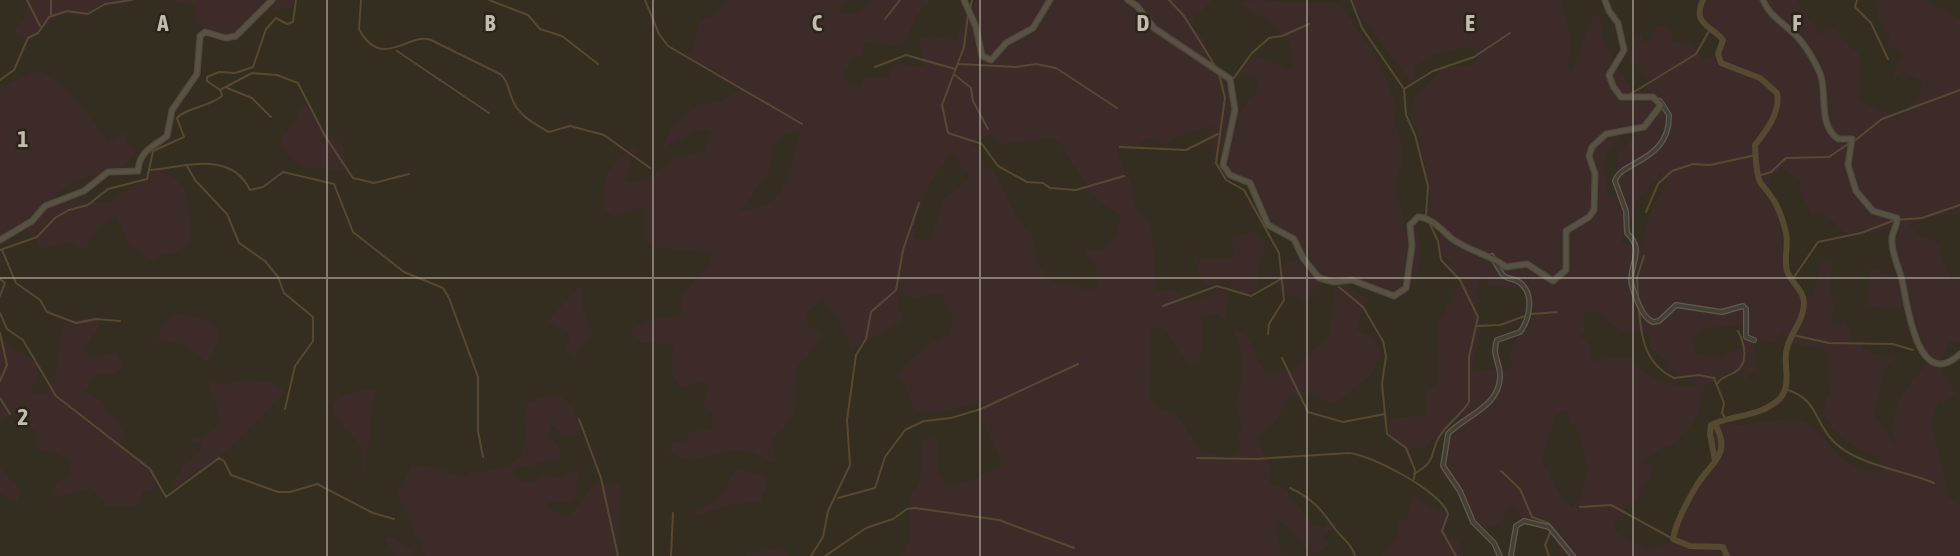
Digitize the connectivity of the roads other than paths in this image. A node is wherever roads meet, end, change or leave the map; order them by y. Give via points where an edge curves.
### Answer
1 (272, 0) edge
2 (964, 0) edge
3 (1050, 0) edge
4 (1128, 0) edge
5 (1605, 0) edge
6 (1763, 0) edge
7 (1660, 101) junction
8 (0, 240) edge
9 (1492, 256) junction
10 (1754, 340) dead end
11 (1960, 354) edge
12 (1500, 556) edge
13 (1511, 556) edge
14 (1573, 556) edge

1 - 8 street via 236,36 203,33 197,74 172,110 167,136 149,146 138,171 108,172 85,191 45,206 32,221
2 - 3 street via 982,56 991,60 1006,43 1033,28
4 - 9 street via 1154,28 1230,79 1235,110 1224,169 1250,183 1266,222 1294,239 1319,278 1402,294 1409,273 1410,225 1418,217 1430,220 1467,248
5 - 7 street via 1618,23 1624,50 1609,75 1612,86 1626,98 1646,96
6 - 11 street via 1770,13 1799,39 1818,69 1832,134 1852,139 1848,165 1861,200 1873,211 1897,218 1892,243 1913,337 1940,363
7 - 9 street via 1659,110 1644,127 1606,134 1590,151 1594,210 1566,231 1567,268 1561,276 1553,281 1530,265 1506,267
7 - 10 street via 1670,115 1664,138 1651,155 1619,173 1615,181 1628,233 1638,251 1631,277 1634,293 1645,317 1653,322 1676,305 1722,312 1743,306 1746,337
9 - 12 street via 1504,276 1524,288 1528,317 1520,332 1497,340 1497,389 1478,413 1448,434 1443,466 1474,522
13 - 14 street via 1516,526 1524,521 1549,527

